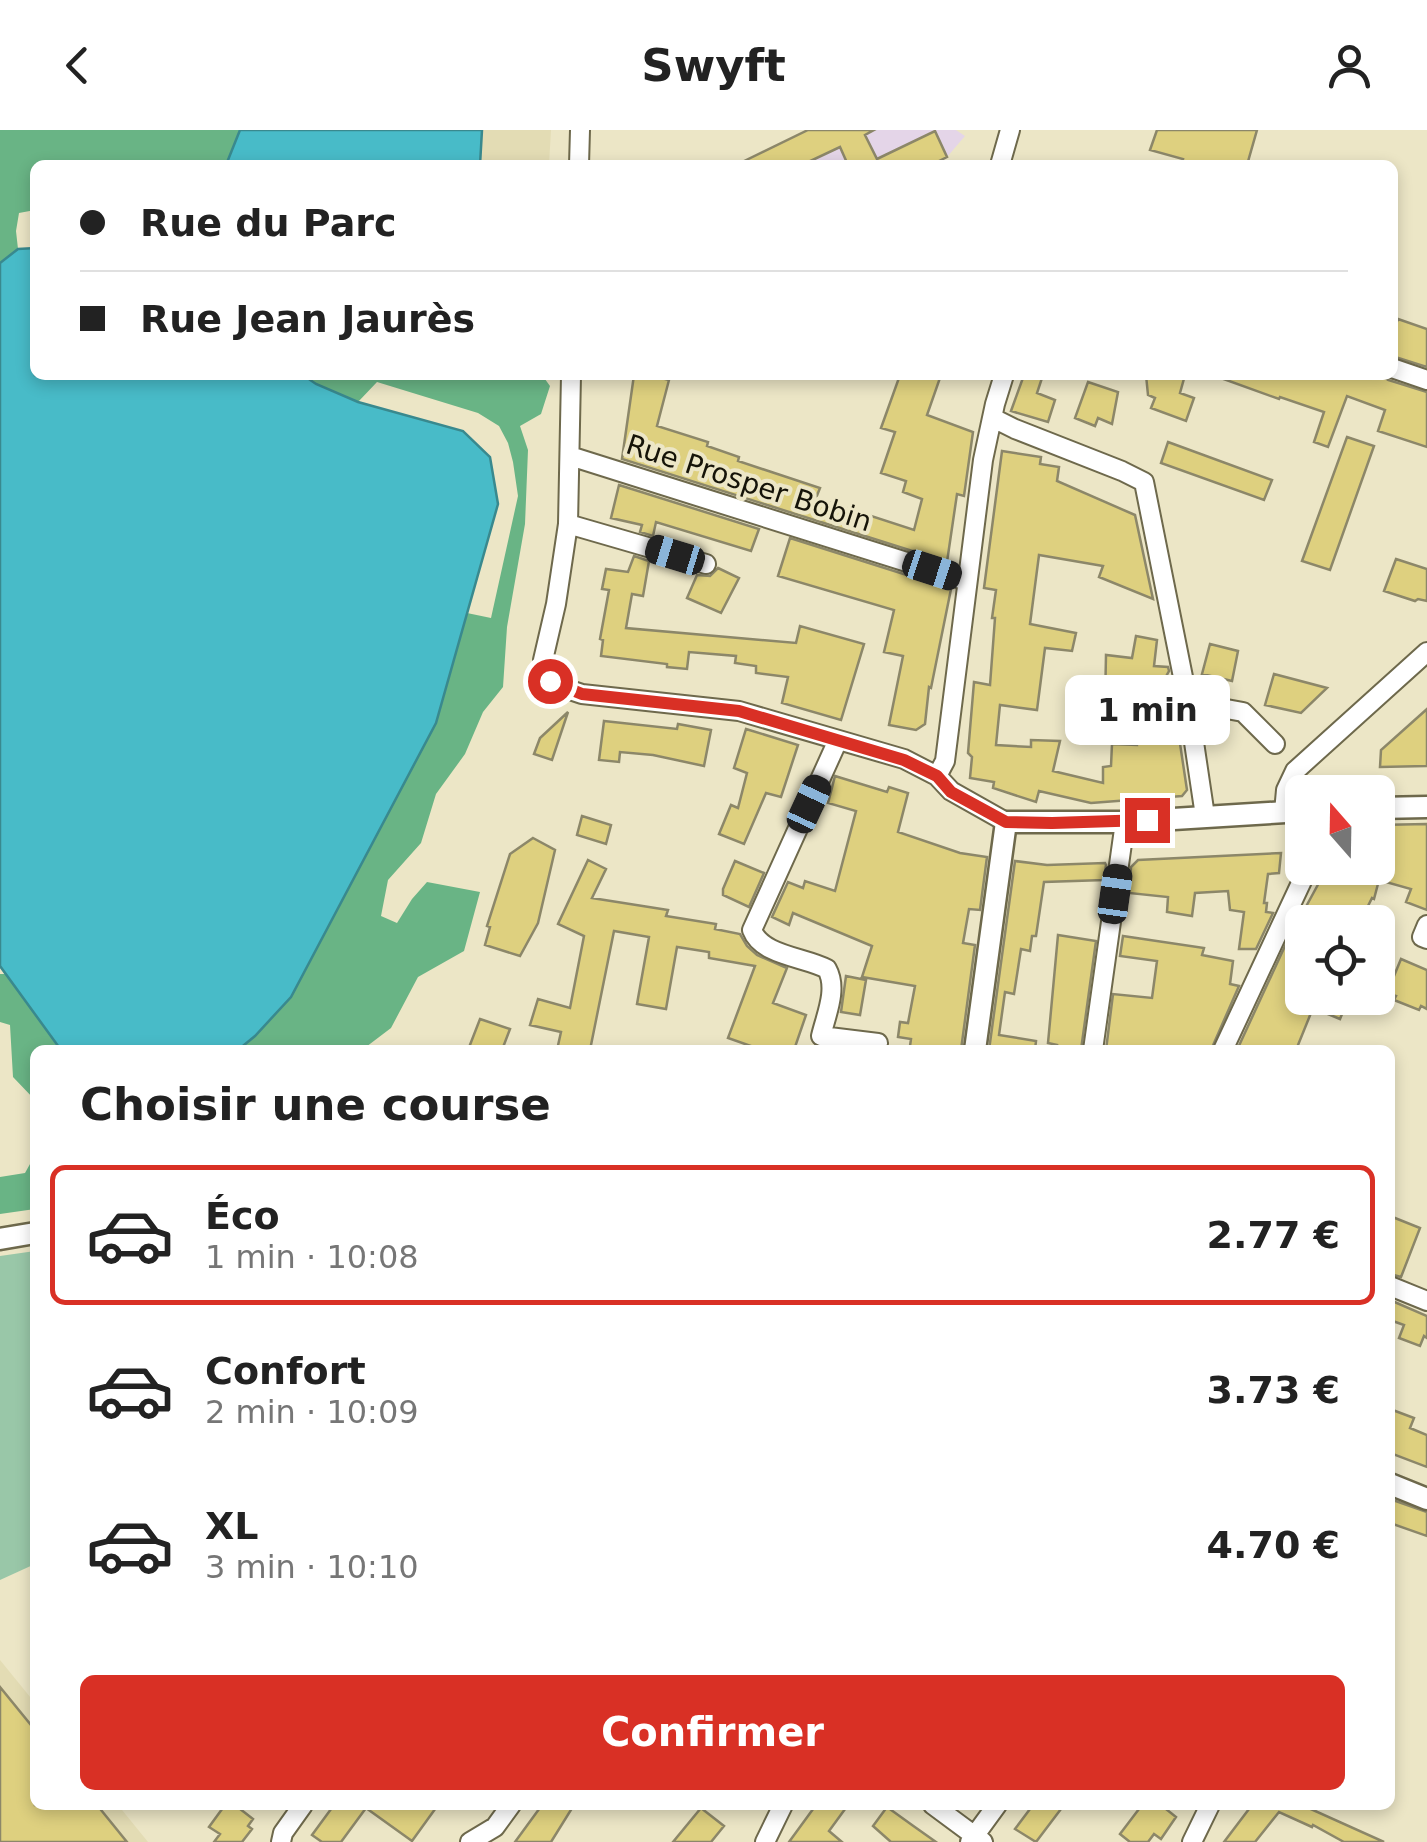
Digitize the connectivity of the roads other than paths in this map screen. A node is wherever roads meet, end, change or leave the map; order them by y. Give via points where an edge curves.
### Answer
1 (580, 130) edge
2 (1010, 130) edge
3 (579, 160) edge
4 (1001, 160) edge
5 (1398, 370) edge
6 (571, 380) edge
7 (1001, 380) edge
8 (1427, 380) edge
9 (993, 418) junction
10 (570, 456) junction
11 (568, 524) junction
12 (706, 564) dead end
13 (967, 581) junction
14 (1427, 652) edge
15 (1188, 702) junction
16 (838, 740) junction
17 (1275, 744) dead end
18 (1294, 775) edge
19 (937, 776) junction
20 (1395, 808) edge
21 (1427, 808) edge
22 (1285, 811) edge
23 (1205, 816) junction
24 (1006, 822) junction
25 (1125, 822) junction
26 (1300, 885) edge
27 (1427, 925) edge
28 (1427, 938) edge
29 (878, 1043) dead end
30 (976, 1045) edge
31 (1094, 1045) edge
32 (1225, 1045) edge
33 (30, 1235) edge
34 (0, 1238) edge
35 (1395, 1288) edge
36 (1427, 1301) edge
37 (1395, 1486) edge
38 (1427, 1499) edge
39 (299, 1810) edge
40 (507, 1810) edge
41 (781, 1810) edge
42 (938, 1810) edge
43 (994, 1810) edge
44 (1208, 1810) edge
45 (976, 1840) edge
46 (281, 1842) edge
47 (470, 1842) edge
48 (765, 1842) edge
49 (1192, 1842) edge

1 - 3 street
2 - 4 street
5 - 8 street
6 - 10 street
7 - 9 street
9 - 13 street
9 - 15 street via 1144,482
10 - 11 street
10 - 13 street, Rue Prosper Bobin
11 - 12 street
11 - 16 street via 543,660 546,677 582,694 739,711
13 - 19 street via 945,762
14 - 18 street
15 - 17 street via 1243,712
15 - 23 street
16 - 19 street
16 - 29 street via 752,930 767,947 828,969 832,987 821,1036
19 - 24 street via 951,792
20 - 21 street
22 - 23 street
23 - 25 street
24 - 25 street
24 - 30 street
25 - 31 street
26 - 32 street
27 - 28 street
33 - 34 street
35 - 36 street
37 - 38 street
39 - 46 street
40 - 47 street
41 - 48 street
42 - 45 street
43 - 45 street
44 - 49 street

